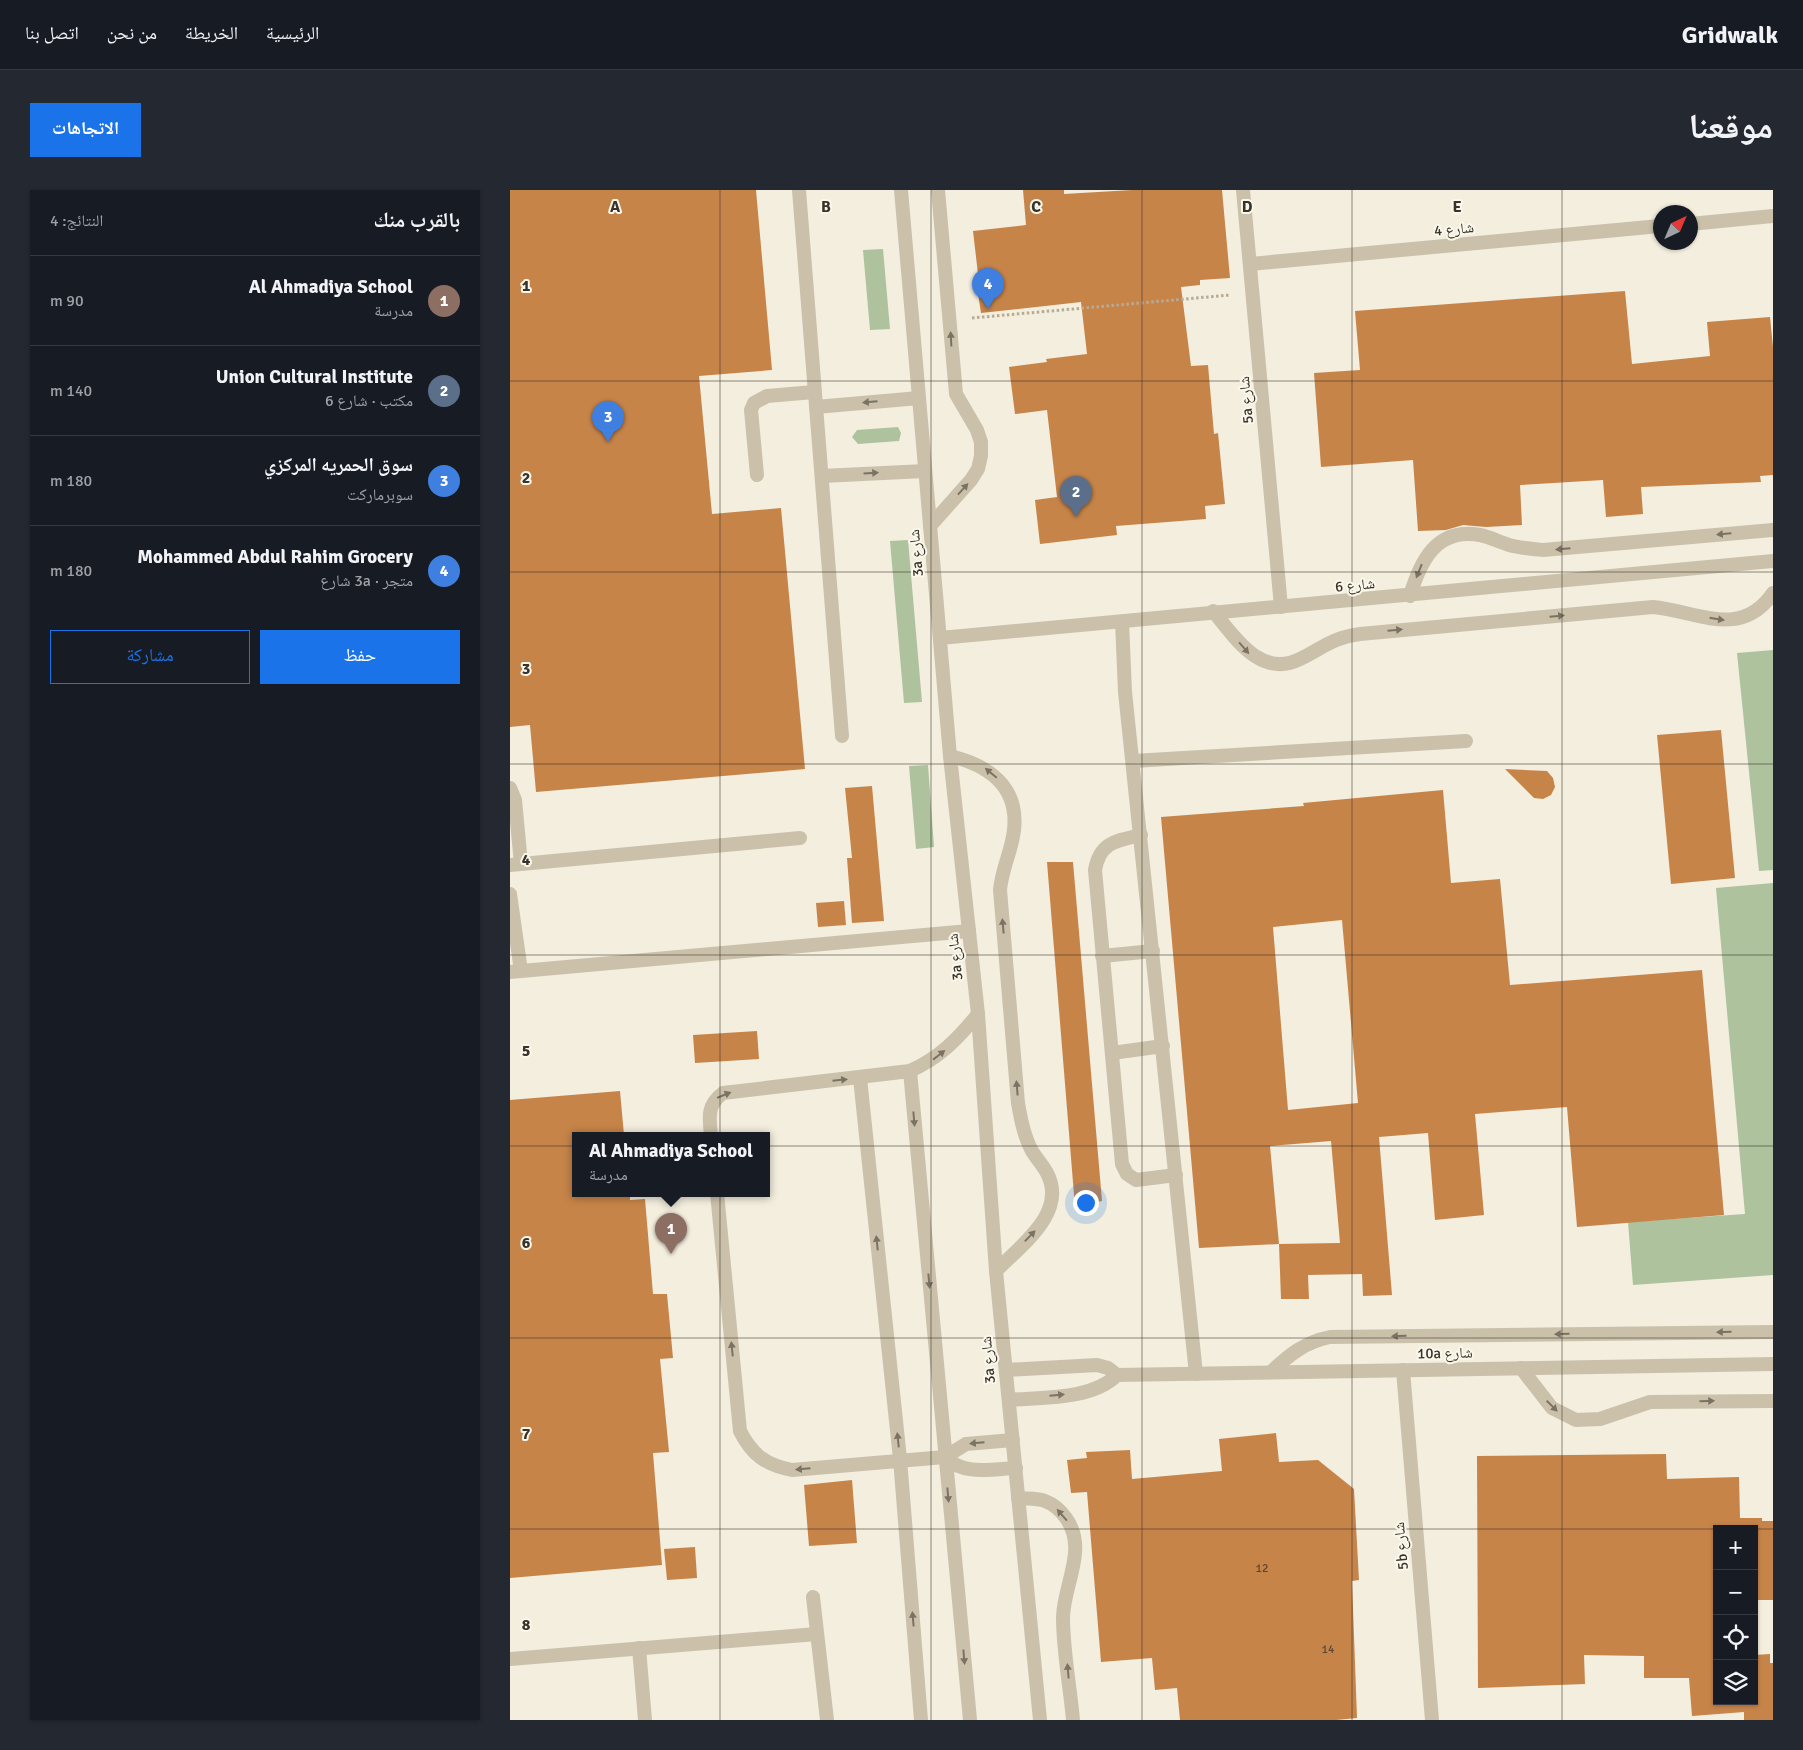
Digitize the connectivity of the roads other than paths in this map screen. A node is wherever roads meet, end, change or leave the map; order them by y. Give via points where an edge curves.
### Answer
1 (799, 190) edge
2 (901, 190) edge
3 (938, 190) edge
4 (1243, 190) edge
5 (1773, 216) edge
6 (1698, 223) edge
7 (1653, 227) edge
8 (1250, 264) junction
9 (919, 398) junction
10 (815, 400) junction
11 (926, 471) junction
12 (757, 476) dead end
13 (822, 476) junction
14 (930, 526) junction
15 (1773, 530) edge
16 (1773, 561) edge
17 (1773, 593) edge
18 (1410, 596) junction
19 (1281, 608) junction
20 (1213, 611) junction
21 (1122, 622) junction
22 (940, 638) junction
23 (842, 736) dead end
24 (1466, 741) dead end
25 (950, 756) junction
26 (1133, 761) junction
27 (510, 788) edge
28 (1141, 835) junction
29 (800, 838) dead end
30 (515, 864) edge
31 (510, 894) edge
32 (969, 931) junction
33 (1153, 951) junction
34 (1102, 956) junction
35 (516, 972) edge
36 (978, 1014) junction
37 (1163, 1046) junction
38 (1112, 1053) junction
39 (910, 1071) junction
40 (860, 1078) junction
41 (711, 1132) edge
42 (1176, 1175) junction
43 (716, 1197) edge
44 (996, 1271) junction
45 (1773, 1332) edge
46 (1773, 1364) edge
47 (1521, 1368) junction
48 (1006, 1370) junction
49 (1402, 1370) junction
50 (1271, 1372) junction
51 (1196, 1374) junction
52 (1117, 1375) junction
53 (1008, 1400) junction
54 (1773, 1401) edge
55 (1013, 1440) junction
56 (945, 1457) junction
57 (900, 1460) junction
58 (1016, 1468) junction
59 (1018, 1498) junction
60 (813, 1597) dead end
61 (817, 1634) junction
62 (639, 1648) junction
63 (510, 1659) edge
64 (645, 1720) edge
65 (827, 1720) edge
66 (921, 1720) edge
67 (970, 1720) edge
68 (1040, 1720) edge
69 (1073, 1720) edge
70 (1432, 1720) edge

1 - 10 street
2 - 9 street, 3a شارع
14 -> 3 street via 971,480 981,456 977,430 956,394
4 - 8 street, 5a شارع
5 - 6 street
7 - 8 street, شارع 4
8 - 19 street, 5a شارع
9 -> 10 street
9 - 11 street, 3a شارع
10 - 12 street via 766,396 754,403 751,410
10 - 13 street
13 -> 11 street
11 - 14 street, 3a شارع
13 - 23 street
14 - 22 street, 3a شارع
15 -> 18 street via 1543,550 1510,545 1479,535 1463,535 1448,538 1423,559
16 - 18 street, شارع 6
20 -> 17 street via 1250,654 1261,660 1287,664 1334,639 1360,634 1653,607 1686,611 1717,621 1734,621 1749,616
18 - 19 street, شارع 6
19 - 20 street, شارع 6
20 - 21 street, شارع 6
21 - 22 street, شارع 6
21 - 26 street via 1125,692
22 - 25 street, 3a شارع
24 - 26 street
25 - 32 street, 3a شارع
44 -> 25 street via 1044,1219 1052,1200 1051,1187 1024,1132 1018,1103 1000,890 1014,829 1014,812 1000,781 972,761
26 - 28 street
27 - 30 street via 515,800
28 - 33 street
28 - 34 street via 1104,847 1097,858 1094,870
29 - 30 street
31 - 35 street
32 - 35 street
32 - 36 street, 3a شارع
33 - 34 street
33 - 37 street
34 - 38 street
39 -> 36 street via 944,1052
36 - 44 street, 3a شارع
37 - 38 street
37 - 42 street
38 - 42 street via 1122,1164 1127,1174 1136,1180
39 - 40 street
39 -> 56 street
41 -> 40 street via 709,1109 723,1093
57 -> 40 street
42 - 51 street
57 -> 43 street via 792,1470 767,1462 748,1446 740,1431
44 - 48 street, 3a شارع
45 -> 50 street via 1330,1337 1314,1340 1298,1349
46 - 47 street, 10a شارع
47 - 49 street, 10a شارع
47 -> 54 street via 1552,1408 1576,1420 1600,1419 1650,1402
48 - 52 street, 10a شارع via 1091,1365 1108,1368
48 - 53 street, 3a شارع
49 - 50 street, 10a شارع
49 - 70 street, 5b شارع
50 - 51 street, 10a شارع
51 - 52 street, 10a شارع
53 -> 52 street via 1089,1392 1109,1383
53 - 55 street, 3a شارع
55 -> 56 street via 966,1444
55 - 58 street, 3a شارع
56 - 57 street
56 - 58 street via 959,1468 969,1470
56 -> 67 street
66 -> 57 street
58 - 59 street, 3a شارع
59 - 68 street, 3a شارع
69 -> 59 street via 1063,1618 1066,1586 1076,1550 1075,1538 1071,1526 1055,1507 1044,1501
60 - 61 street
61 - 62 street
61 - 65 street
62 - 63 street
62 - 64 street

